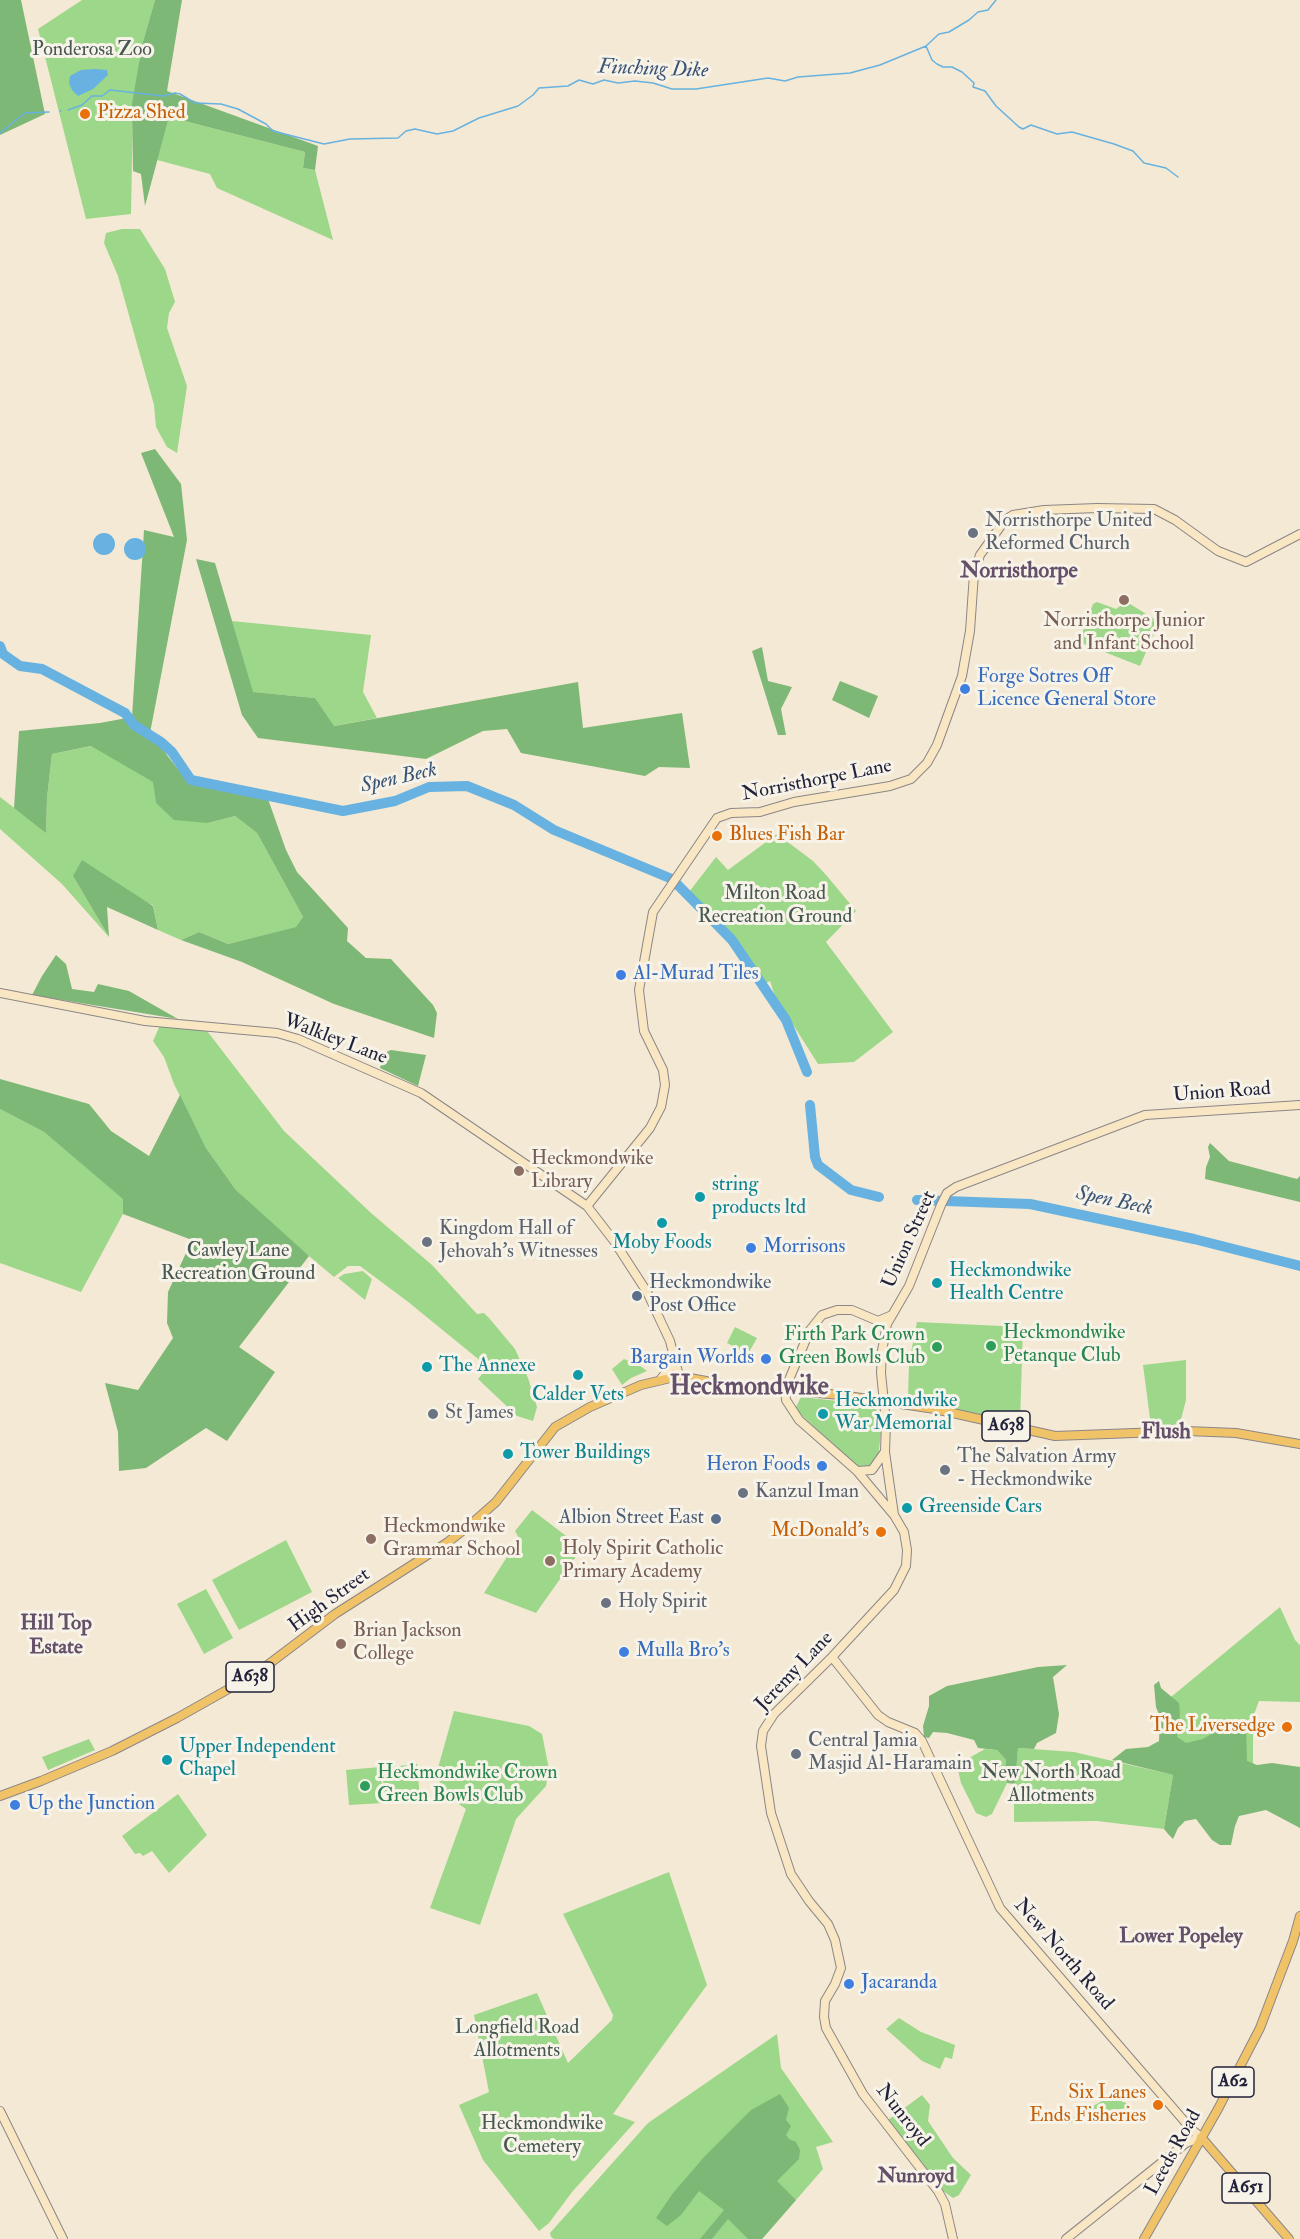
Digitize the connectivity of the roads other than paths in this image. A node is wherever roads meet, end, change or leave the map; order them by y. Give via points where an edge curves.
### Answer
1 (1300, 534) edge
2 (0, 993) edge
3 (1300, 1105) edge
4 (1145, 1115) joint
5 (587, 1206) junction
6 (891, 1315) junction
7 (874, 1319) junction
8 (885, 1336) junction
9 (675, 1361) junction
10 (679, 1376) junction
11 (660, 1380) junction
12 (784, 1389) junction
13 (883, 1401) junction
14 (1300, 1444) edge
15 (885, 1452) junction
16 (857, 1471) junction
17 (894, 1515) junction
18 (832, 1658) junction
19 (0, 1796) edge
20 (1300, 1916) edge
21 (824, 2014) joint
22 (0, 2111) edge
23 (1201, 2137) junction
24 (63, 2239) edge
25 (953, 2239) edge
26 (1066, 2239) edge
27 (1144, 2239) edge
28 (1289, 2239) edge

1 - 5 street, Norristhorpe Lane via 1246,562 1218,550 1154,509 1071,508 1013,515 1005,520 977,564 962,676 927,763 911,779 890,786 717,818 653,912 639,990 644,1031 663,1070 661,1107 650,1128
2 - 5 street, Walkley Lane via 164,1024 277,1033 298,1039 441,1105
3 - 4 street, Union Road
4 - 6 street, Union Street via 947,1193 909,1286
5 - 9 street, Walkley Lane via 614,1241 659,1315
6 - 7 street
6 - 8 street, Union Street
7 - 8 street
7 - 12 street via 852,1310 822,1315 810,1330
8 - 13 street, Union Street
9 - 10 street, Walkley Lane
9 - 11 street
10 - 11 main road, High Street / A638
10 - 12 main road, A638 via 733,1386
11 - 19 main road, High Street / A638 via 619,1393 555,1427 496,1502 470,1525 335,1614 257,1673 117,1748
12 - 13 main road, A638
12 - 16 street via 799,1420
13 - 14 main road, A638 via 1055,1436 1186,1431 1236,1433
13 - 15 street, Union Street
15 - 16 street via 872,1470
15 - 17 street, Union Street
16 - 17 street
17 - 18 street, Jeremy Lane via 904,1532 906,1566 894,1590
18 - 21 street, Jeremy Lane via 767,1724 761,1746 769,1806 791,1874 828,1923 837,1949 841,1968 825,2001
18 - 23 street, New North Road via 875,1711 922,1741 1000,1908
20 - 23 main road, Leeds Road / A62 via 1260,2028
21 - 25 street, Nunroyd via 826,2028 863,2094 919,2164 945,2204
22 - 24 street
23 - 26 street via 1186,2143
23 - 27 main road, Leeds Road / A62
23 - 28 main road, A651

